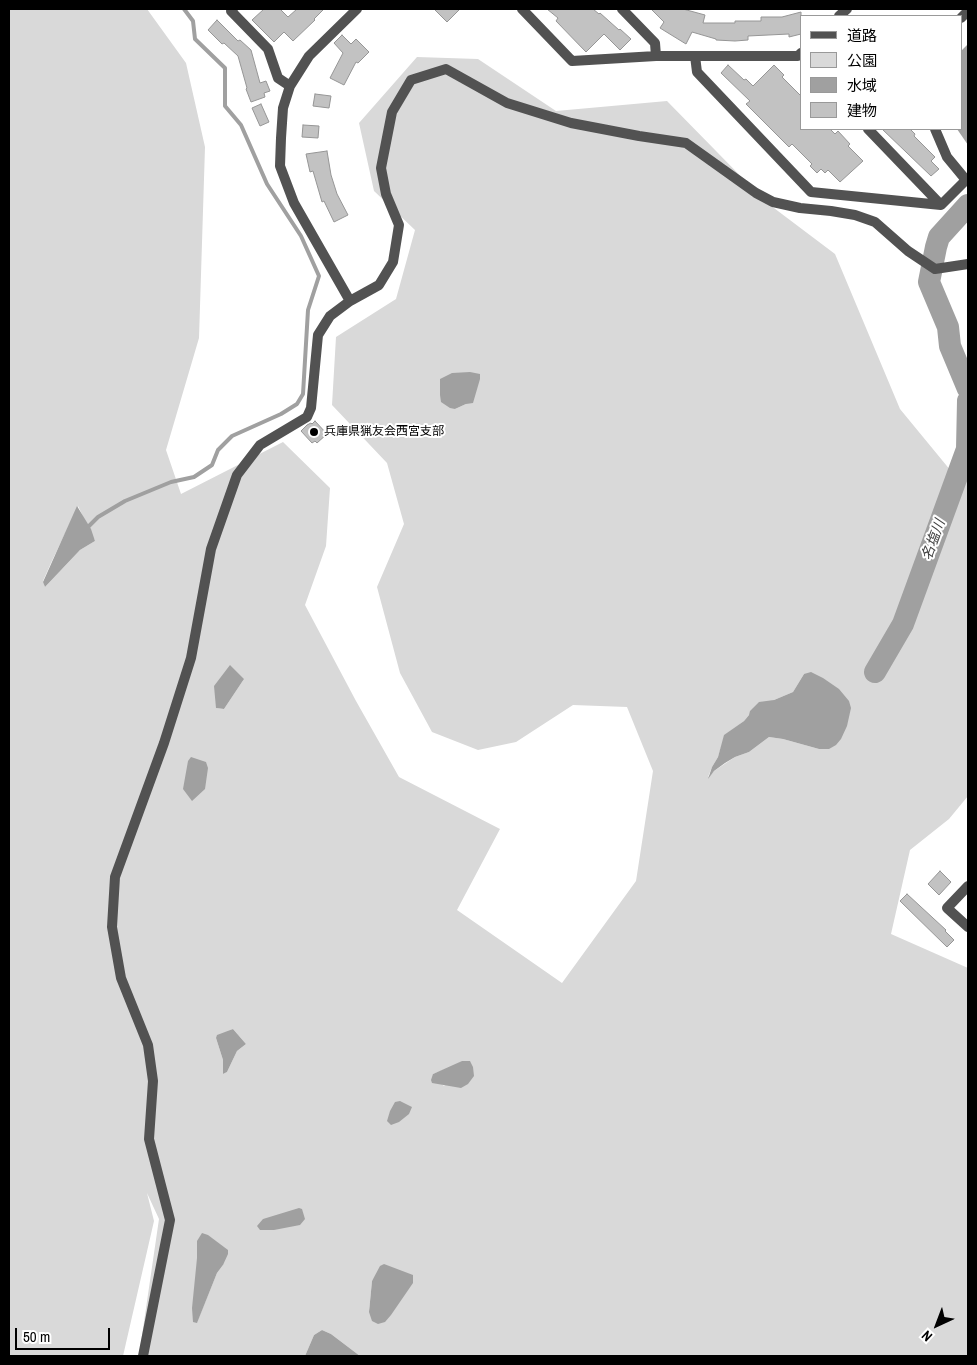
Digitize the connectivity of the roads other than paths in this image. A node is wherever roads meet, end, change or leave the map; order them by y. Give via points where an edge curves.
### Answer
1 (233, 9) edge
2 (357, 9) edge
3 (522, 9) edge
4 (622, 9) edge
5 (656, 56) junction
6 (695, 56) junction
7 (800, 56) edge
8 (290, 86) junction
9 (869, 130) edge
10 (935, 130) edge
11 (941, 205) junction
12 (968, 264) edge
13 (350, 301) junction
14 (968, 886) edge
15 (968, 927) edge
16 (143, 1356) edge

1 - 8 street via 231,11 268,49 278,78
2 - 8 street via 309,56
3 - 5 street via 572,61
4 - 5 street via 655,43
5 - 6 street
6 - 7 street
6 - 11 street via 697,72 811,192
8 - 13 street via 283,108 280,166 294,203
9 - 11 street
10 - 11 street via 947,157 966,180
12 - 13 street via 935,269 875,222 855,215 773,202 686,143 571,123 507,103 446,69 411,80 392,112 380,168 386,194 399,225 393,262 379,285
13 - 16 street via 330,316 318,335 311,408 307,417 260,445 237,475 211,549 191,658 164,743 114,877 112,927 121,978 148,1045 153,1081 149,1139 170,1220
14 - 15 street via 947,908

